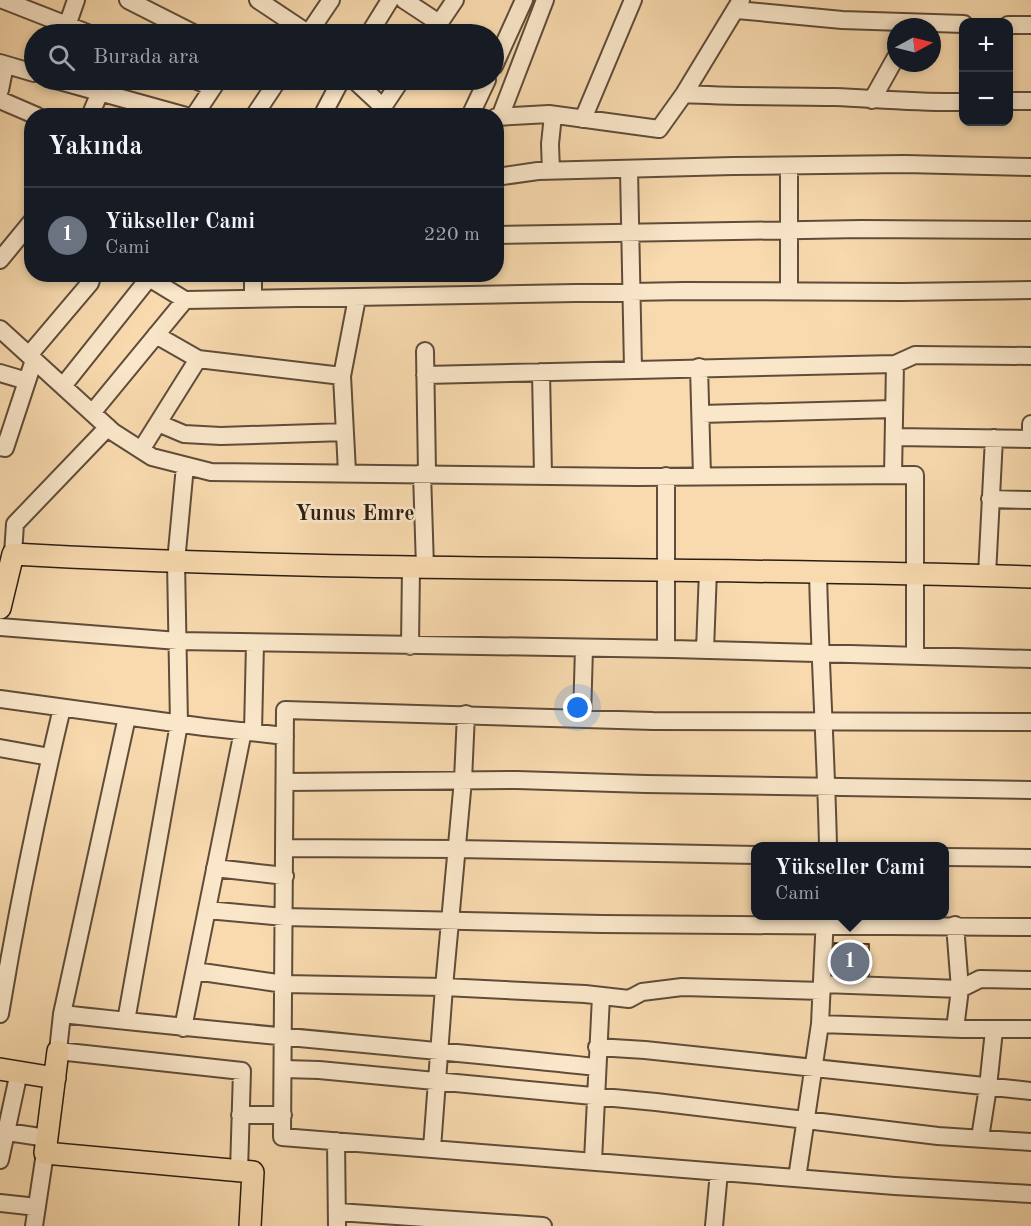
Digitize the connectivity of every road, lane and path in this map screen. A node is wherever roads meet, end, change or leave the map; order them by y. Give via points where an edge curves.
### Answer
1 (3, 0) edge
2 (76, 0) edge
3 (128, 0) edge
4 (258, 0) edge
5 (331, 0) edge
6 (390, 0) edge
7 (404, 0) edge
8 (455, 0) edge
9 (524, 0) edge
10 (545, 0) edge
11 (633, 0) edge
12 (739, 5) edge
13 (887, 23) edge
14 (62, 24) edge
15 (68, 24) edge
16 (175, 24) edge
17 (293, 24) edge
18 (315, 24) edge
19 (375, 24) edge
20 (430, 24) edge
21 (439, 24) edge
22 (941, 24) edge
23 (959, 24) edge
24 (1013, 25) edge
25 (1031, 26) edge
26 (504, 44) edge
27 (3, 64) edge
28 (24, 70) edge
29 (888, 72) edge
30 (0, 90) edge
31 (93, 90) edge
32 (211, 90) edge
33 (271, 90) edge
34 (336, 90) edge
35 (362, 90) edge
36 (394, 90) edge
37 (482, 90) edge
38 (100, 92) junction
39 (684, 94) junction
40 (0, 100) edge
41 (872, 100) junction
42 (1013, 101) edge
43 (1031, 101) edge
44 (959, 102) edge
45 (93, 108) edge
46 (130, 108) edge
47 (199, 108) edge
48 (259, 108) edge
49 (326, 108) edge
50 (377, 108) edge
51 (382, 108) edge
52 (474, 108) edge
53 (502, 108) edge
54 (24, 110) edge
55 (553, 115) junction
56 (504, 117) edge
57 (583, 119) junction
58 (789, 166) junction
59 (1031, 167) edge
60 (629, 170) junction
61 (551, 171) junction
62 (504, 176) edge
63 (789, 230) junction
64 (1031, 230) edge
65 (24, 231) edge
66 (629, 233) junction
67 (504, 235) edge
68 (0, 260) edge
69 (90, 282) edge
70 (147, 282) edge
71 (156, 282) edge
72 (253, 282) edge
73 (1031, 290) edge
74 (789, 291) junction
75 (631, 292) junction
76 (357, 298) junction
77 (253, 299) junction
78 (185, 300) junction
79 (0, 329) edge
80 (156, 336) junction
81 (424, 351) dead end
82 (1031, 356) edge
83 (31, 357) junction
84 (198, 360) junction
85 (895, 363) junction
86 (699, 367) junction
87 (633, 369) junction
88 (541, 372) junction
89 (0, 373) edge
90 (425, 375) junction
91 (342, 376) junction
92 (27, 381) junction
93 (63, 386) junction
94 (894, 409) junction
95 (92, 413) junction
96 (700, 414) junction
97 (158, 423) junction
98 (1031, 424) edge
99 (108, 427) junction
100 (345, 432) junction
101 (894, 437) junction
102 (994, 438) junction
103 (0, 447) edge
104 (141, 450) junction
105 (185, 466) junction
106 (347, 472) junction
107 (424, 473) junction
108 (543, 475) junction
109 (893, 475) junction
110 (666, 476) junction
111 (702, 476) junction
112 (990, 500) junction
113 (1031, 500) edge
114 (9, 538) edge
115 (176, 562) junction
116 (418, 567) junction
117 (666, 570) junction
118 (708, 570) junction
119 (818, 572) junction
120 (914, 573) junction
121 (4, 574) edge
122 (987, 575) junction
123 (1031, 577) edge
124 (0, 608) edge
125 (0, 627) edge
126 (178, 641) junction
127 (255, 643) junction
128 (410, 646) junction
129 (584, 648) junction
130 (666, 649) junction
131 (705, 650) junction
132 (819, 653) junction
133 (915, 656) junction
134 (1031, 659) edge
135 (0, 699) edge
136 (62, 708) junction
137 (466, 714) junction
138 (127, 717) junction
139 (582, 718) junction
140 (825, 721) junction
141 (1031, 722) edge
142 (179, 724) junction
143 (248, 732) junction
144 (285, 735) junction
145 (0, 748) edge
146 (50, 757) junction
147 (463, 780) junction
148 (285, 782) junction
149 (827, 787) junction
150 (1031, 790) edge
151 (828, 842) edge
152 (285, 848) junction
153 (457, 849) junction
154 (751, 855) edge
155 (949, 857) edge
156 (1031, 858) edge
157 (215, 868) junction
158 (285, 876) junction
159 (207, 910) junction
160 (284, 918) junction
161 (451, 920) junction
162 (824, 920) edge
163 (7, 923) edge
164 (955, 926) junction
165 (1031, 927) edge
166 (195, 971) junction
167 (1031, 980) edge
168 (284, 984) junction
169 (444, 987) junction
170 (822, 987) junction
171 (960, 989) junction
172 (601, 996) junction
173 (0, 1014) edge
174 (62, 1014) junction
175 (126, 1021) junction
176 (820, 1024) junction
177 (183, 1028) junction
178 (955, 1029) junction
179 (1031, 1029) edge
180 (994, 1030) junction
181 (284, 1036) junction
182 (597, 1047) junction
183 (440, 1050) junction
184 (58, 1051) junction
185 (597, 1067) junction
186 (813, 1068) junction
187 (284, 1069) junction
188 (9, 1070) edge
189 (55, 1078) junction
190 (438, 1082) junction
191 (988, 1087) junction
192 (1031, 1091) edge
193 (597, 1096) junction
194 (240, 1115) junction
195 (283, 1115) junction
196 (806, 1119) junction
197 (3, 1132) edge
198 (980, 1138) junction
199 (336, 1141) junction
200 (1031, 1142) edge
201 (46, 1146) junction
202 (432, 1148) junction
203 (0, 1160) edge
204 (593, 1161) junction
205 (239, 1171) junction
206 (719, 1172) junction
207 (797, 1178) junction
208 (1031, 1194) edge
209 (0, 1203) edge
210 (37, 1207) junction
211 (337, 1219) edge
212 (414, 1222) edge
213 (487, 1224) edge
214 (34, 1226) edge
215 (250, 1226) edge
216 (543, 1226) edge
217 (714, 1226) edge

1 - 14 street
2 - 15 street
3 - 16 street
4 - 17 street
5 - 18 street
6 - 19 street
7 - 20 street
8 - 21 street
9 - 26 street
10 - 53 street
11 - 57 street
12 - 13 street
12 - 39 street
22 - 23 street
24 - 25 street
27 - 28 street
27 - 30 street
29 - 41 street
31 - 38 street
32 - 47 street
33 - 48 street
34 - 49 street
35 - 50 street
36 - 51 street
37 - 52 street
38 - 45 street
38 - 46 street
39 - 41 street
39 - 57 street via 659,129
40 - 54 street
41 - 44 street
42 - 43 street
55 - 56 street
55 - 57 street
55 - 61 street
58 - 59 street
58 - 60 street
58 - 63 street
60 - 61 street
60 - 66 street
61 - 62 street
63 - 64 street
63 - 66 street
63 - 74 street
65 - 68 street
66 - 67 street
66 - 75 street
69 - 83 street
70 - 93 street
71 - 78 street
72 - 77 street
73 - 74 street
74 - 75 street
75 - 76 street
75 - 87 street
76 - 77 street
76 - 91 street
77 - 78 street
78 - 80 street
79 - 83 street
80 - 84 street
80 - 95 street
81 - 90 street
82 - 85 street via 915,356
83 - 92 street
83 - 93 street
84 - 91 street
84 - 97 street
85 - 86 street
85 - 94 street
86 - 87 street
86 - 96 street
87 - 88 street
88 - 90 street
88 - 108 street
89 - 92 street
90 - 107 street
91 - 100 street
92 - 103 street via 5,448
93 - 95 street
94 - 96 street
94 - 101 street
95 - 99 street
96 - 111 street
97 - 100 street via 184,434 221,436
97 - 104 street
98 - 102 street via 1031,439
99 - 104 street
99 - 114 street via 15,524
100 - 106 street
101 - 102 street
101 - 109 street
102 - 112 street
104 - 105 street via 152,458
105 - 106 street via 211,472
105 - 115 street
106 - 107 street
107 - 108 street
107 - 116 street
108 - 110 street
109 - 111 street
109 - 120 street via 915,475
110 - 111 street
110 - 117 street
112 - 113 street
112 - 122 street
114 - 115 main road
114 - 121 main road
115 - 116 main road
115 - 126 street
116 - 117 main road
116 - 128 street
117 - 118 main road
117 - 130 street
118 - 119 main road
118 - 131 street
119 - 120 main road
119 - 132 street
120 - 122 main road
120 - 133 street
121 - 124 main road
122 - 123 main road
125 - 126 street
126 - 127 street
126 - 142 street
127 - 128 street
127 - 143 street
128 - 129 street
129 - 130 street
129 - 139 street
130 - 131 street
131 - 132 street
132 - 133 street
132 - 140 street
133 - 134 street
135 - 136 street
136 - 138 street
136 - 146 street
137 - 139 street
137 - 144 street via 285,710
137 - 147 street
138 - 142 street
138 - 174 street
139 - 140 street
140 - 141 street
140 - 149 street
142 - 143 street
142 - 175 street
143 - 144 street
143 - 157 street
144 - 148 street
145 - 146 street
146 - 163 street
147 - 148 street
147 - 149 street
147 - 153 street
148 - 152 street
149 - 150 street
149 - 151 street
152 - 153 street
152 - 158 street
153 - 154 street
153 - 161 street
155 - 156 street
157 - 158 street
157 - 159 street
158 - 160 street
159 - 160 street
159 - 166 street
160 - 161 street
160 - 168 street
161 - 162 street
161 - 169 street
162 - 164 street
162 - 170 street
163 - 173 street
164 - 165 street
164 - 171 street
166 - 168 street
166 - 177 street
167 - 171 street via 980,979
168 - 169 street
168 - 181 street
169 - 172 street
169 - 183 street
170 - 171 street
170 - 172 street via 682,987 642,992 629,999
170 - 176 street
171 - 178 street
172 - 182 street
174 - 175 street
174 - 184 street
175 - 177 street
176 - 178 street
176 - 186 street
177 - 181 street
178 - 180 street
179 - 180 street
180 - 191 street
181 - 183 street
181 - 187 street
182 - 185 street
182 - 186 street
183 - 185 street
183 - 190 street
184 - 189 main road
184 - 194 street via 242,1071
185 - 193 street
186 - 191 street
186 - 196 street
187 - 190 street
187 - 195 street
188 - 189 main road
188 - 197 street
189 - 201 main road
190 - 193 street
190 - 202 street
191 - 192 street
191 - 198 street
193 - 196 street
193 - 204 street
194 - 195 street
194 - 205 street
195 - 199 street via 282,1137
196 - 198 street
196 - 207 street
197 - 201 street
197 - 203 street
198 - 200 street
199 - 202 street
199 - 211 street
201 - 205 main road
201 - 210 street
202 - 204 street
204 - 206 street
205 - 215 main road via 253,1172
206 - 207 street
206 - 217 street
207 - 208 street
209 - 210 street
210 - 214 street
211 - 212 street
212 - 213 street
213 - 216 street

